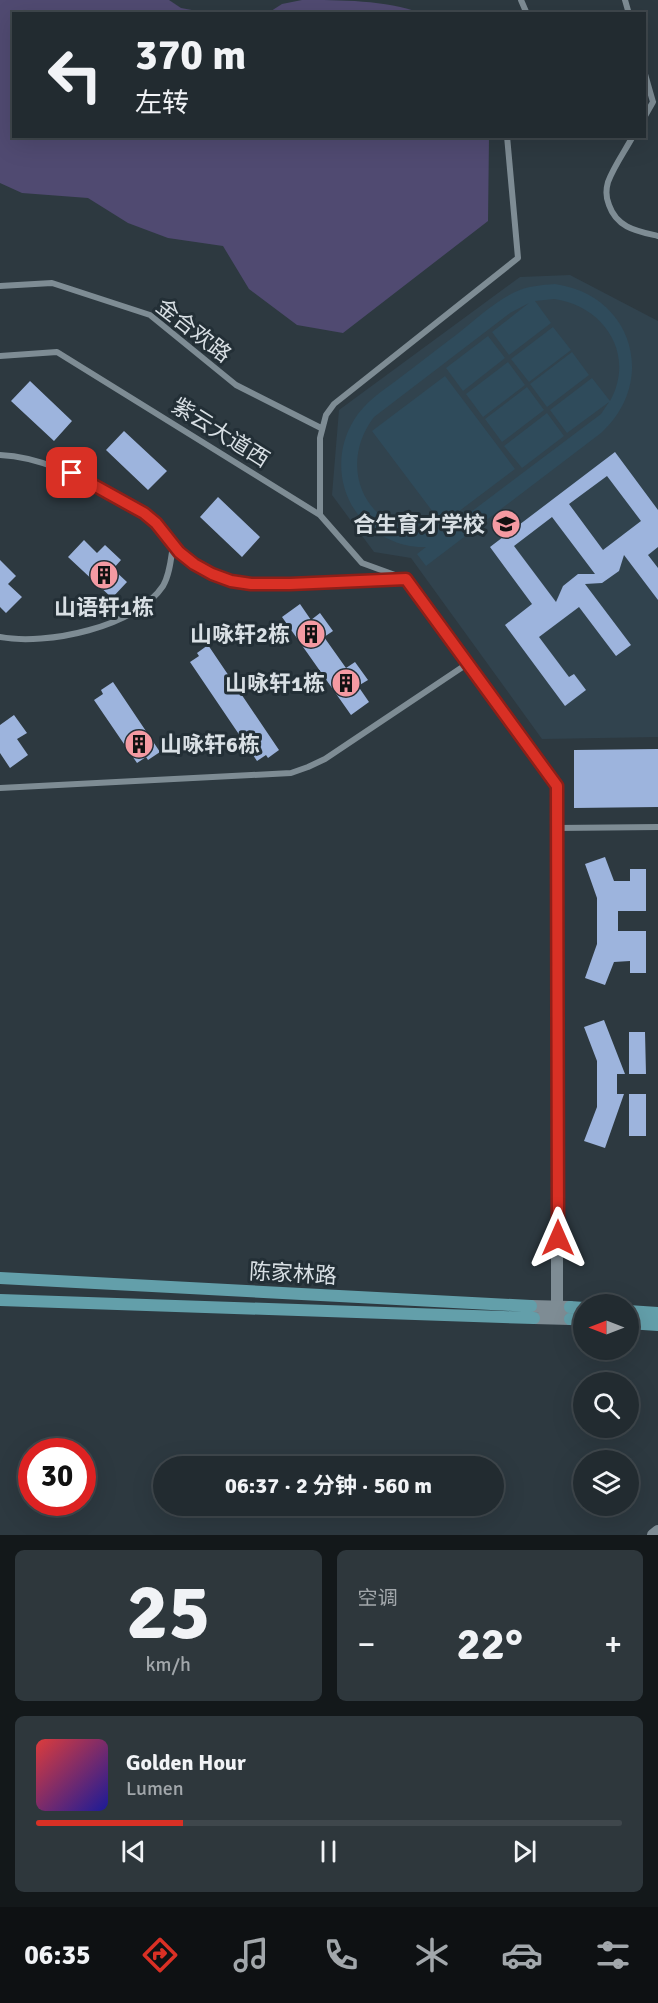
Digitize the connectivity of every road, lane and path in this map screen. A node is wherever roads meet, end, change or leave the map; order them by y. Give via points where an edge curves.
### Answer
1 (646, 82) edge
2 (656, 103) edge
3 (646, 115) edge
4 (507, 138) edge
5 (632, 138) edge
6 (658, 236) edge
7 (0, 286) edge
8 (0, 356) edge
9 (321, 428) junction
10 (0, 455) edge
11 (320, 515) junction
12 (173, 545) junction
13 (406, 579) junction
14 (0, 637) edge
15 (467, 664) junction
16 (0, 788) edge
17 (557, 828) junction
18 (658, 828) edge
19 (0, 1278) edge
20 (0, 1300) edge
21 (573, 1311) edge
22 (532, 1312) junction
23 (639, 1312) edge
24 (564, 1313) junction
25 (658, 1313) edge
26 (573, 1316) edge
27 (639, 1324) edge
28 (658, 1325) edge
29 (658, 1531) edge
30 (653, 1535) edge

1 - 2 lane
2 - 3 lane
4 - 9 lane via 518,258 334,404
5 - 6 lane via 608,184 607,199 622,225
7 - 9 lane, 金合欢路 via 52,283 150,315 236,386
8 - 11 lane, 紫云大道西 via 57,352
9 - 11 lane
10 - 12 lane via 43,462 72,473 144,513
11 - 13 lane, 紫云大道西 via 362,563
12 - 13 lane via 212,574 251,584
12 - 14 lane via 164,583 155,596 121,617 77,634 42,639
13 - 15 street
15 - 16 lane via 325,759 291,773
15 - 17 street via 557,786
17 - 18 lane
17 - 24 street
19 - 22 main road, 陈家林路
20 - 22 main road, 陈家林路
21 - 24 main road, 陈家林路
22 - 24 street, 陈家林路
23 - 25 main road
24 - 26 main road, 陈家林路
27 - 28 main road
29 - 30 street

